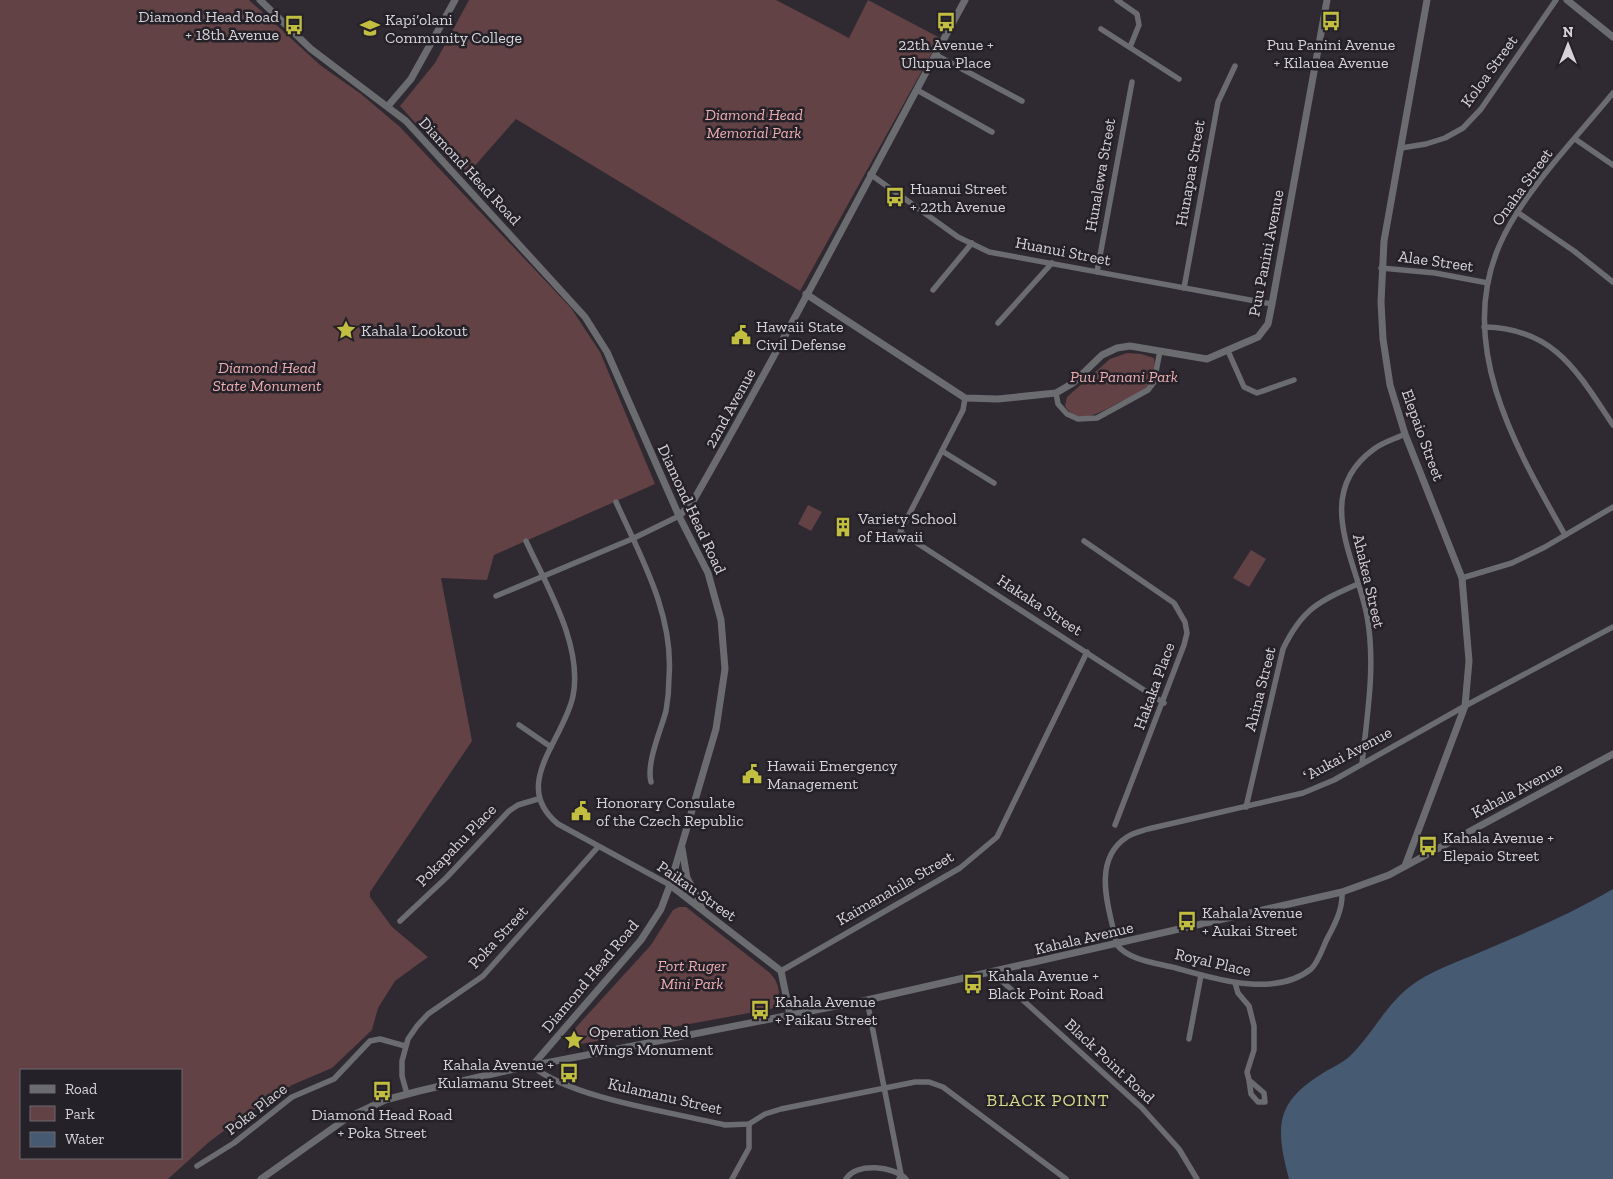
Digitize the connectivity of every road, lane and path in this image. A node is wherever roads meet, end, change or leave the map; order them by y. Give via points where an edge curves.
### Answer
1 (260, 0) edge
2 (455, 0) edge
3 (965, 0) edge
4 (1117, 0) edge
5 (1327, 0) edge
6 (1427, 0) edge
7 (1556, 0) edge
8 (1567, 0) edge
9 (1101, 29) dead end
10 (1613, 37) edge
11 (1130, 47) junction
12 (936, 55) junction
13 (1235, 66) dead end
14 (1180, 79) dead end
15 (1132, 82) dead end
16 (917, 90) junction
17 (1613, 93) edge
18 (1022, 102) dead end
19 (388, 106) junction
20 (992, 132) dead end
21 (1575, 139) junction
22 (1401, 148) junction
23 (1613, 165) edge
24 (870, 174) junction
25 (1517, 212) junction
26 (972, 243) junction
27 (1052, 263) junction
28 (1381, 268) junction
29 (1097, 272) junction
30 (1488, 282) junction
31 (1613, 282) edge
32 (1184, 288) junction
33 (933, 290) dead end
34 (806, 294) junction
35 (1272, 304) junction
36 (998, 323) dead end
37 (1484, 327) junction
38 (1160, 351) junction
39 (1228, 351) junction
40 (1294, 380) dead end
41 (1056, 393) junction
42 (965, 398) junction
43 (1613, 425) edge
44 (1405, 434) junction
45 (942, 451) junction
46 (994, 483) dead end
47 (616, 502) dead end
48 (1613, 507) edge
49 (679, 516) junction
50 (1564, 535) junction
51 (632, 539) junction
52 (526, 541) dead end
53 (1084, 541) dead end
54 (542, 576) junction
55 (1462, 578) junction
56 (1358, 584) junction
57 (496, 596) dead end
58 (1613, 627) edge
59 (1087, 652) junction
60 (1164, 703) junction
61 (1465, 706) junction
62 (519, 725) dead end
63 (551, 747) junction
64 (1613, 754) edge
65 (1362, 764) junction
66 (651, 782) dead end
67 (538, 799) junction
68 (1246, 807) junction
69 (1115, 825) dead end
70 (682, 846) junction
71 (598, 847) junction
72 (1405, 866) junction
73 (670, 885) junction
74 (1342, 892) junction
75 (705, 910) junction
76 (400, 921) dead end
77 (1117, 945) junction
78 (781, 970) junction
79 (993, 973) junction
80 (1200, 975) junction
81 (1235, 983) junction
82 (867, 1000) junction
83 (790, 1015) junction
84 (1189, 1039) dead end
85 (406, 1046) junction
86 (532, 1066) junction
87 (1249, 1080) dead end
88 (883, 1088) junction
89 (406, 1094) junction
90 (750, 1124) junction
91 (197, 1166) dead end
92 (900, 1176) edge
93 (261, 1179) edge
94 (732, 1179) edge
95 (846, 1179) edge
96 (906, 1179) edge
97 (1066, 1179) edge
98 (1197, 1179) edge

1 - 19 street, Diamond Head Road via 312,49
2 - 19 street via 411,79
3 - 12 street, 22nd Avenue
4 - 11 street via 1137,14 1139,25
5 - 35 street, Puu Panini Avenue
6 - 22 street, Elepaio Street
7 - 22 street, Koloa Street via 1481,109 1462,128 1445,138
8 - 10 street
9 - 11 street
11 - 14 street
12 - 16 street, 22nd Avenue
12 - 18 street
13 - 32 street, Hunapaa Street via 1218,102
15 - 29 street, Hunalewa Street
16 - 20 street
16 - 24 street, 22nd Avenue
17 - 21 street, Onaha Street
19 - 49 street, Diamond Head Road via 569,297 592,327 610,358
21 - 23 street
21 - 25 street, Onaha Street
22 - 28 street, Elepaio Street
24 - 26 street, Huanui Street via 958,237
24 - 34 street, 22nd Avenue
25 - 30 street, Onaha Street via 1499,244
25 - 31 street
26 - 27 street, Huanui Street via 989,252
26 - 33 street
27 - 29 street, Huanui Street
27 - 36 street
28 - 30 street, Alae Street
28 - 44 street, Elepaio Street via 1383,339 1390,385
29 - 32 street, Huanui Street
30 - 37 street, Onaha Street
32 - 35 street, Huanui Street
34 - 42 street
34 - 49 street, 22nd Avenue via 750,402 688,509
35 - 39 street, Puu Panini Avenue via 1268,324 1258,337
37 - 43 street via 1523,333 1556,350 1576,370
37 - 50 street, Onaha Street via 1486,355 1494,388 1528,470
38 - 39 street, Puu Panini Avenue via 1207,359
38 - 41 street, Puu Panini Avenue via 1130,346 1117,348 1102,355 1073,383
38 - 41 street via 1154,382 1148,390 1097,418 1078,419 1067,414 1058,404
39 - 40 street via 1244,387 1257,393
41 - 42 street, Puu Panini Avenue via 998,399
42 - 45 street via 963,410
44 - 55 street, Elepaio Street
44 - 56 street, Ahakea Street via 1375,448 1356,467 1346,485 1340,506 1341,524
45 - 46 street
45 - 59 street, Hakaka Street via 900,532
47 - 51 street
48 - 50 street
49 - 51 street, 22nd Avenue
49 - 70 street, Diamond Head Road via 708,572 721,620 725,669 716,729
50 - 55 street via 1512,563
51 - 54 street, 22nd Avenue
51 - 66 street via 661,606 670,662 666,708 650,766
52 - 54 street
53 - 60 street, Hakaka Place via 1166,596 1181,612 1187,633
54 - 57 street, 22nd Avenue
54 - 63 street via 574,654 575,673 566,721
55 - 61 street, Elepaio Street via 1469,661
56 - 65 street, Ahakea Street via 1367,617 1371,668
56 - 68 street, Ahina Street via 1325,598 1303,615 1293,628 1283,649
58 - 61 street, ʻAukai Avenue
59 - 60 street, Hakaka Street
59 - 78 street, Kaimanahila Street via 997,837 960,868
60 - 69 street, Hakaka Place
61 - 65 street, ʻAukai Avenue
61 - 72 street, Elepaio Street
62 - 63 street
63 - 67 street via 539,779
64 - 72 street, Kahala Avenue
65 - 68 street, ʻAukai Avenue via 1303,793
67 - 71 street, Paikau Street via 558,824
67 - 76 street, Pokapahu Place via 508,810 447,877
68 - 77 street, ʻAukai Avenue via 1148,829 1127,837 1112,852 1105,870 1106,891
70 - 73 street, Diamond Head Road
70 - 75 street via 687,878
71 - 73 street, Paikau Street
71 - 85 street, Poka Street via 483,976 422,1019
72 - 74 street, Kahala Avenue
73 - 75 street, Paikau Street
73 - 86 street, Diamond Head Road via 661,910 641,940
74 - 77 street, Kahala Avenue
74 - 81 street, Royal Place via 1339,914 1312,968 1290,979 1255,986
75 - 78 street, Paikau Street
77 - 79 street, Kahala Avenue
77 - 80 street, Royal Place via 1134,957
78 - 83 street
79 - 82 street, Kahala Avenue
79 - 98 street, Black Point Road via 1142,1108 1179,1149
80 - 81 street, Royal Place
80 - 84 street
81 - 87 street via 1250,1006 1254,1026 1254,1050 1247,1072
82 - 83 street, Kahala Avenue
82 - 88 street
83 - 86 street, Kahala Avenue
85 - 89 street, Poka Street via 402,1072
85 - 91 street, Poka Place via 380,1039 370,1041 334,1079 292,1097 234,1143
86 - 89 street
86 - 90 street, Kulamanu Street via 553,1080 606,1097 725,1125
88 - 90 street, Kulamanu Street via 781,1108
88 - 92 street
88 - 97 street, Kulamanu Street via 915,1082 943,1087
89 - 93 street via 347,1118
90 - 94 street via 749,1148
92 - 95 street via 868,1167 848,1175
92 - 96 street

